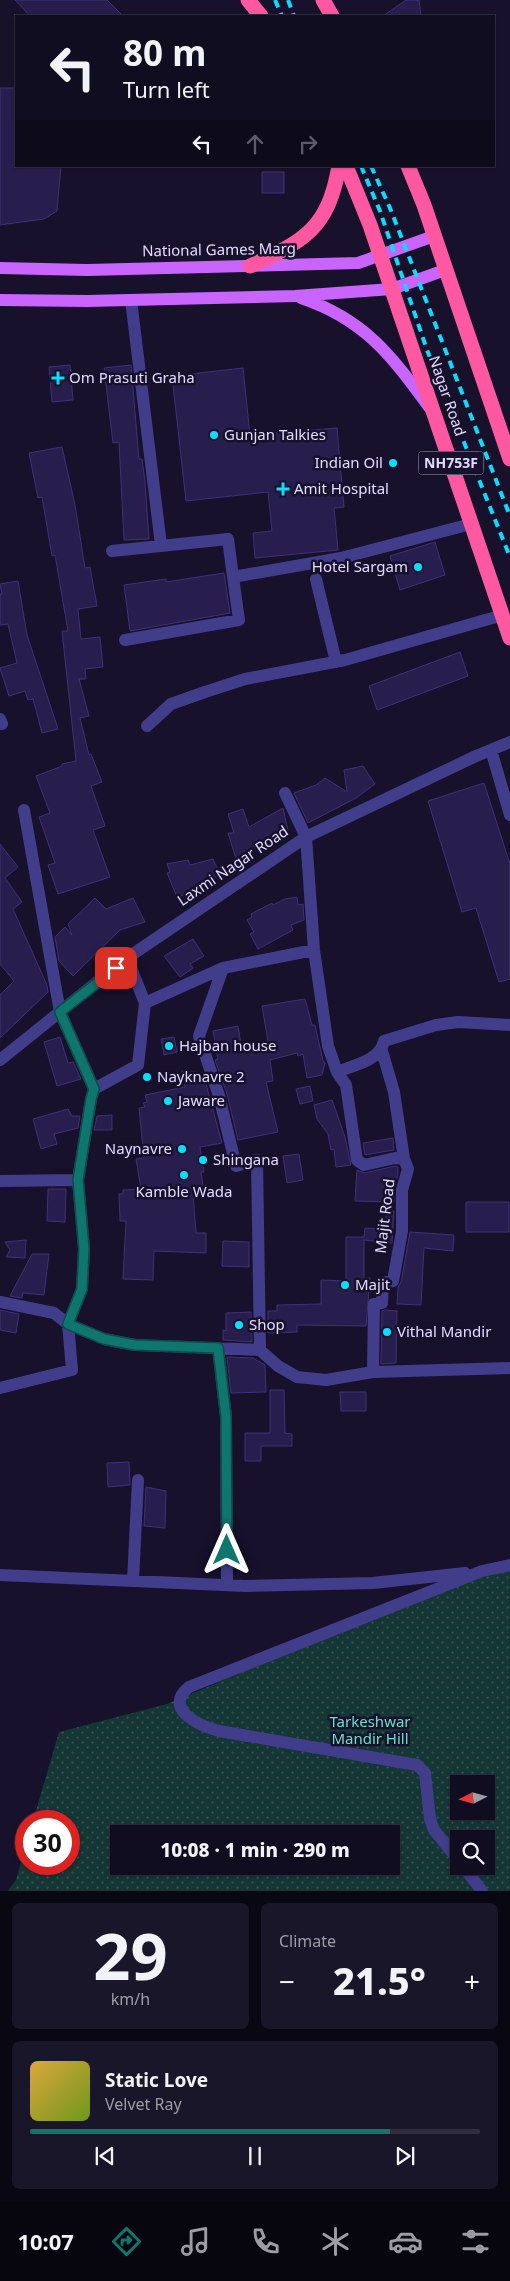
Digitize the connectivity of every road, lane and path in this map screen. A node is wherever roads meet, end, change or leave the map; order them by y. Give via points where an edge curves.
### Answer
1 (248, 0) edge
2 (322, 0) edge
3 (261, 15) edge
4 (331, 15) edge
5 (339, 167) edge
6 (346, 167) edge
7 (408, 167) edge
8 (434, 236) junction
9 (381, 256) junction
10 (250, 266) junction
11 (0, 268) edge
12 (446, 270) junction
13 (392, 289) junction
14 (295, 296) junction
15 (0, 300) edge
16 (131, 300) junction
17 (434, 413) junction
18 (510, 459) edge
19 (471, 524) junction
20 (161, 545) junction
21 (112, 551) dead end
22 (233, 577) junction
23 (316, 579) dead end
24 (503, 615) junction
25 (510, 638) edge
26 (125, 640) dead end
27 (336, 662) junction
28 (147, 726) dead end
29 (510, 742) edge
30 (491, 750) junction
31 (285, 793) dead end
32 (24, 810) dead end
33 (510, 815) edge
34 (306, 837) junction
35 (314, 950) junction
36 (127, 958) junction
37 (223, 968) junction
38 (144, 1003) junction
39 (60, 1012) junction
40 (510, 1025) edge
41 (382, 1051) junction
42 (0, 1060) edge
43 (337, 1072) junction
44 (94, 1089) junction
45 (404, 1159) junction
46 (78, 1180) junction
47 (0, 1181) edge
48 (0, 1302) edge
49 (68, 1324) junction
50 (218, 1348) junction
51 (260, 1350) junction
52 (510, 1368) edge
53 (373, 1372) junction
54 (0, 1388) edge
55 (138, 1480) dead end
56 (510, 1566) edge
57 (482, 1571) junction
58 (0, 1575) edge
59 (133, 1581) junction
60 (227, 1585) junction
61 (450, 1850) edge
62 (470, 1875) edge
63 (482, 1891) edge

1 - 3 highway
2 - 4 highway
5 - 10 highway via 336,187 327,208 305,238
6 - 9 highway, Nagar Road / NH753F
7 - 8 highway
8 - 9 main road, National Games Marg
8 - 12 highway
9 - 10 main road, National Games Marg via 358,263
9 - 13 highway, Nagar Road / NH753F
10 - 11 main road, National Games Marg via 87,270
12 - 13 main road
12 - 18 highway
13 - 14 main road
13 - 17 highway, Nagar Road / NH753F
14 - 16 main road
14 - 17 main road via 336,313 380,345
15 - 16 main road
16 - 20 street
17 - 19 highway, Nagar Road / NH753F
19 - 22 street via 350,556
19 - 24 highway, Nagar Road / NH753F
20 - 21 street
20 - 22 street via 228,539
22 - 26 street via 239,620
23 - 27 street
24 - 25 highway, Nagar Road / NH753F
24 - 27 street
27 - 28 street via 245,680 205,692 171,704
29 - 30 street, Laxmi Nagar Road
30 - 33 street
30 - 34 street, Laxmi Nagar Road
31 - 34 street
32 - 39 street
34 - 35 street
34 - 36 street, Laxmi Nagar Road
35 - 37 street
35 - 43 street via 328,1046
36 - 38 street
36 - 39 street, Laxmi Nagar Road
37 - 38 street
37 - 51 street via 198,1036 219,1096 236,1166 257,1160
38 - 44 street via 138,1065
39 - 42 street, Laxmi Nagar Road
39 - 44 street
40 - 41 street via 458,1022 436,1025 384,1041
41 - 43 street
41 - 45 street, Majit Road via 394,1092
43 - 45 street via 346,1085 357,1160 364,1165
44 - 46 street
45 - 53 street, Majit Road via 408,1169 402,1190 402,1231 393,1281 383,1283 382,1303 374,1304
46 - 47 street
46 - 49 street via 84,1249 82,1289
48 - 49 street via 54,1313
49 - 50 street via 104,1339 135,1345
49 - 54 street via 72,1370
50 - 51 street
50 - 60 street via 226,1417
51 - 53 street via 297,1377 326,1380
52 - 53 street
55 - 59 street
56 - 57 street
57 - 60 street via 374,1583
57 - 61 street via 189,1687 181,1693 180,1701 188,1718 203,1727 417,1765 425,1773 434,1830
58 - 59 street
59 - 60 street
62 - 63 street

